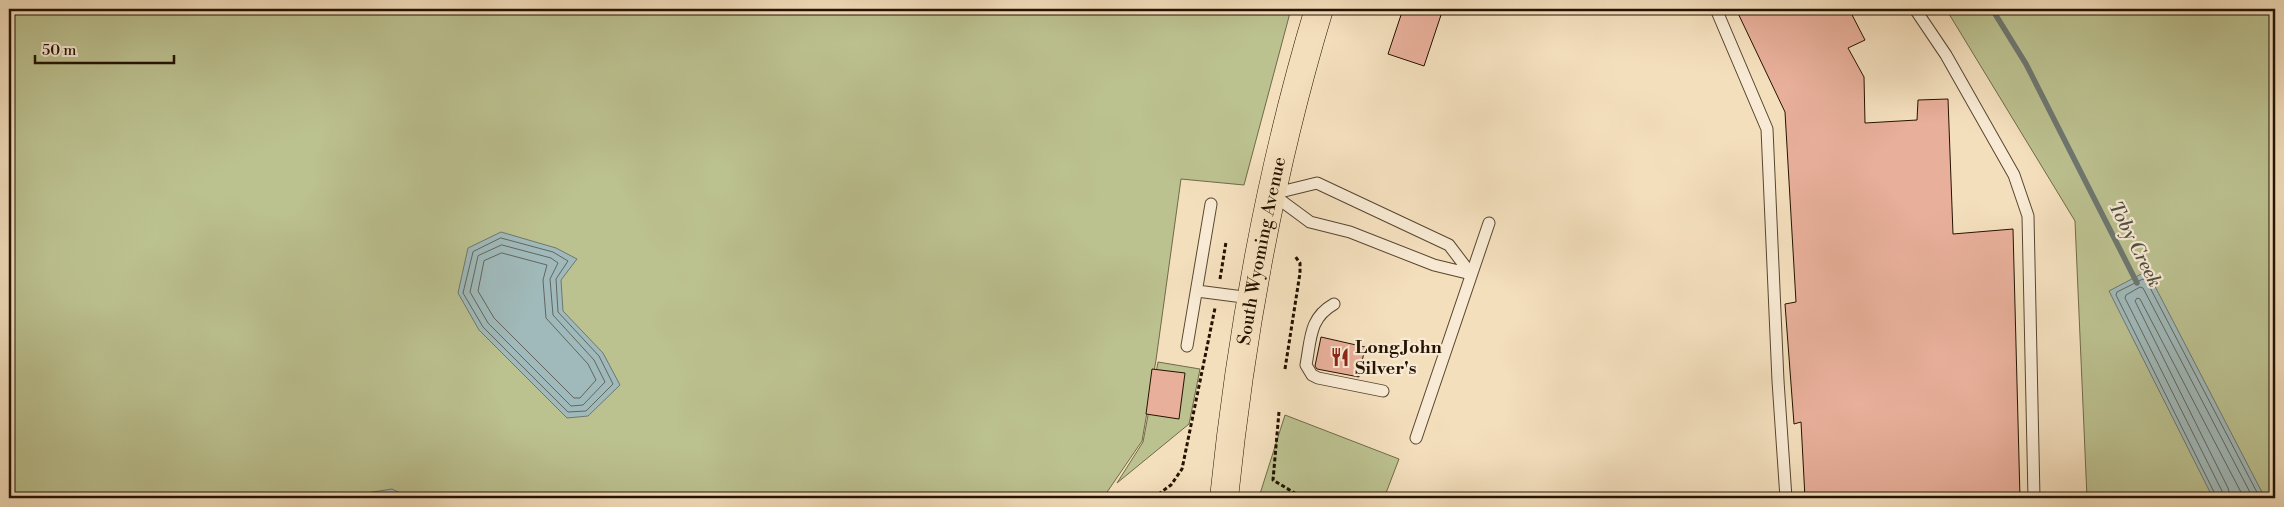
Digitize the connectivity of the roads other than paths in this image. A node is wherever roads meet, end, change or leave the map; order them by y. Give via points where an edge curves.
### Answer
1 (1319, 9) edge
2 (1716, 9) edge
3 (1915, 9) edge
4 (1272, 194) junction
5 (1211, 204) dead end
6 (1489, 222) dead end
7 (1470, 274) junction
8 (1197, 291) junction
9 (1251, 298) junction
10 (1334, 304) dead end
11 (1187, 346) dead end
12 (1383, 391) dead end
13 (1416, 438) dead end
14 (1224, 498) edge
15 (1786, 498) edge
16 (2034, 498) edge

1 - 4 main road, South Wyoming Avenue
2 - 15 lane via 1767,129
3 - 16 lane via 1946,55 2014,175 2028,216
4 - 7 lane via 1310,222 1350,232 1434,265
4 - 7 lane via 1317,183 1449,245
4 - 9 main road, South Wyoming Avenue
5 - 8 lane
6 - 7 lane
7 - 13 lane
8 - 9 lane
8 - 11 lane
9 - 14 main road, South Wyoming Avenue
10 - 12 lane via 1314,322 1306,365 1309,371 1318,378

